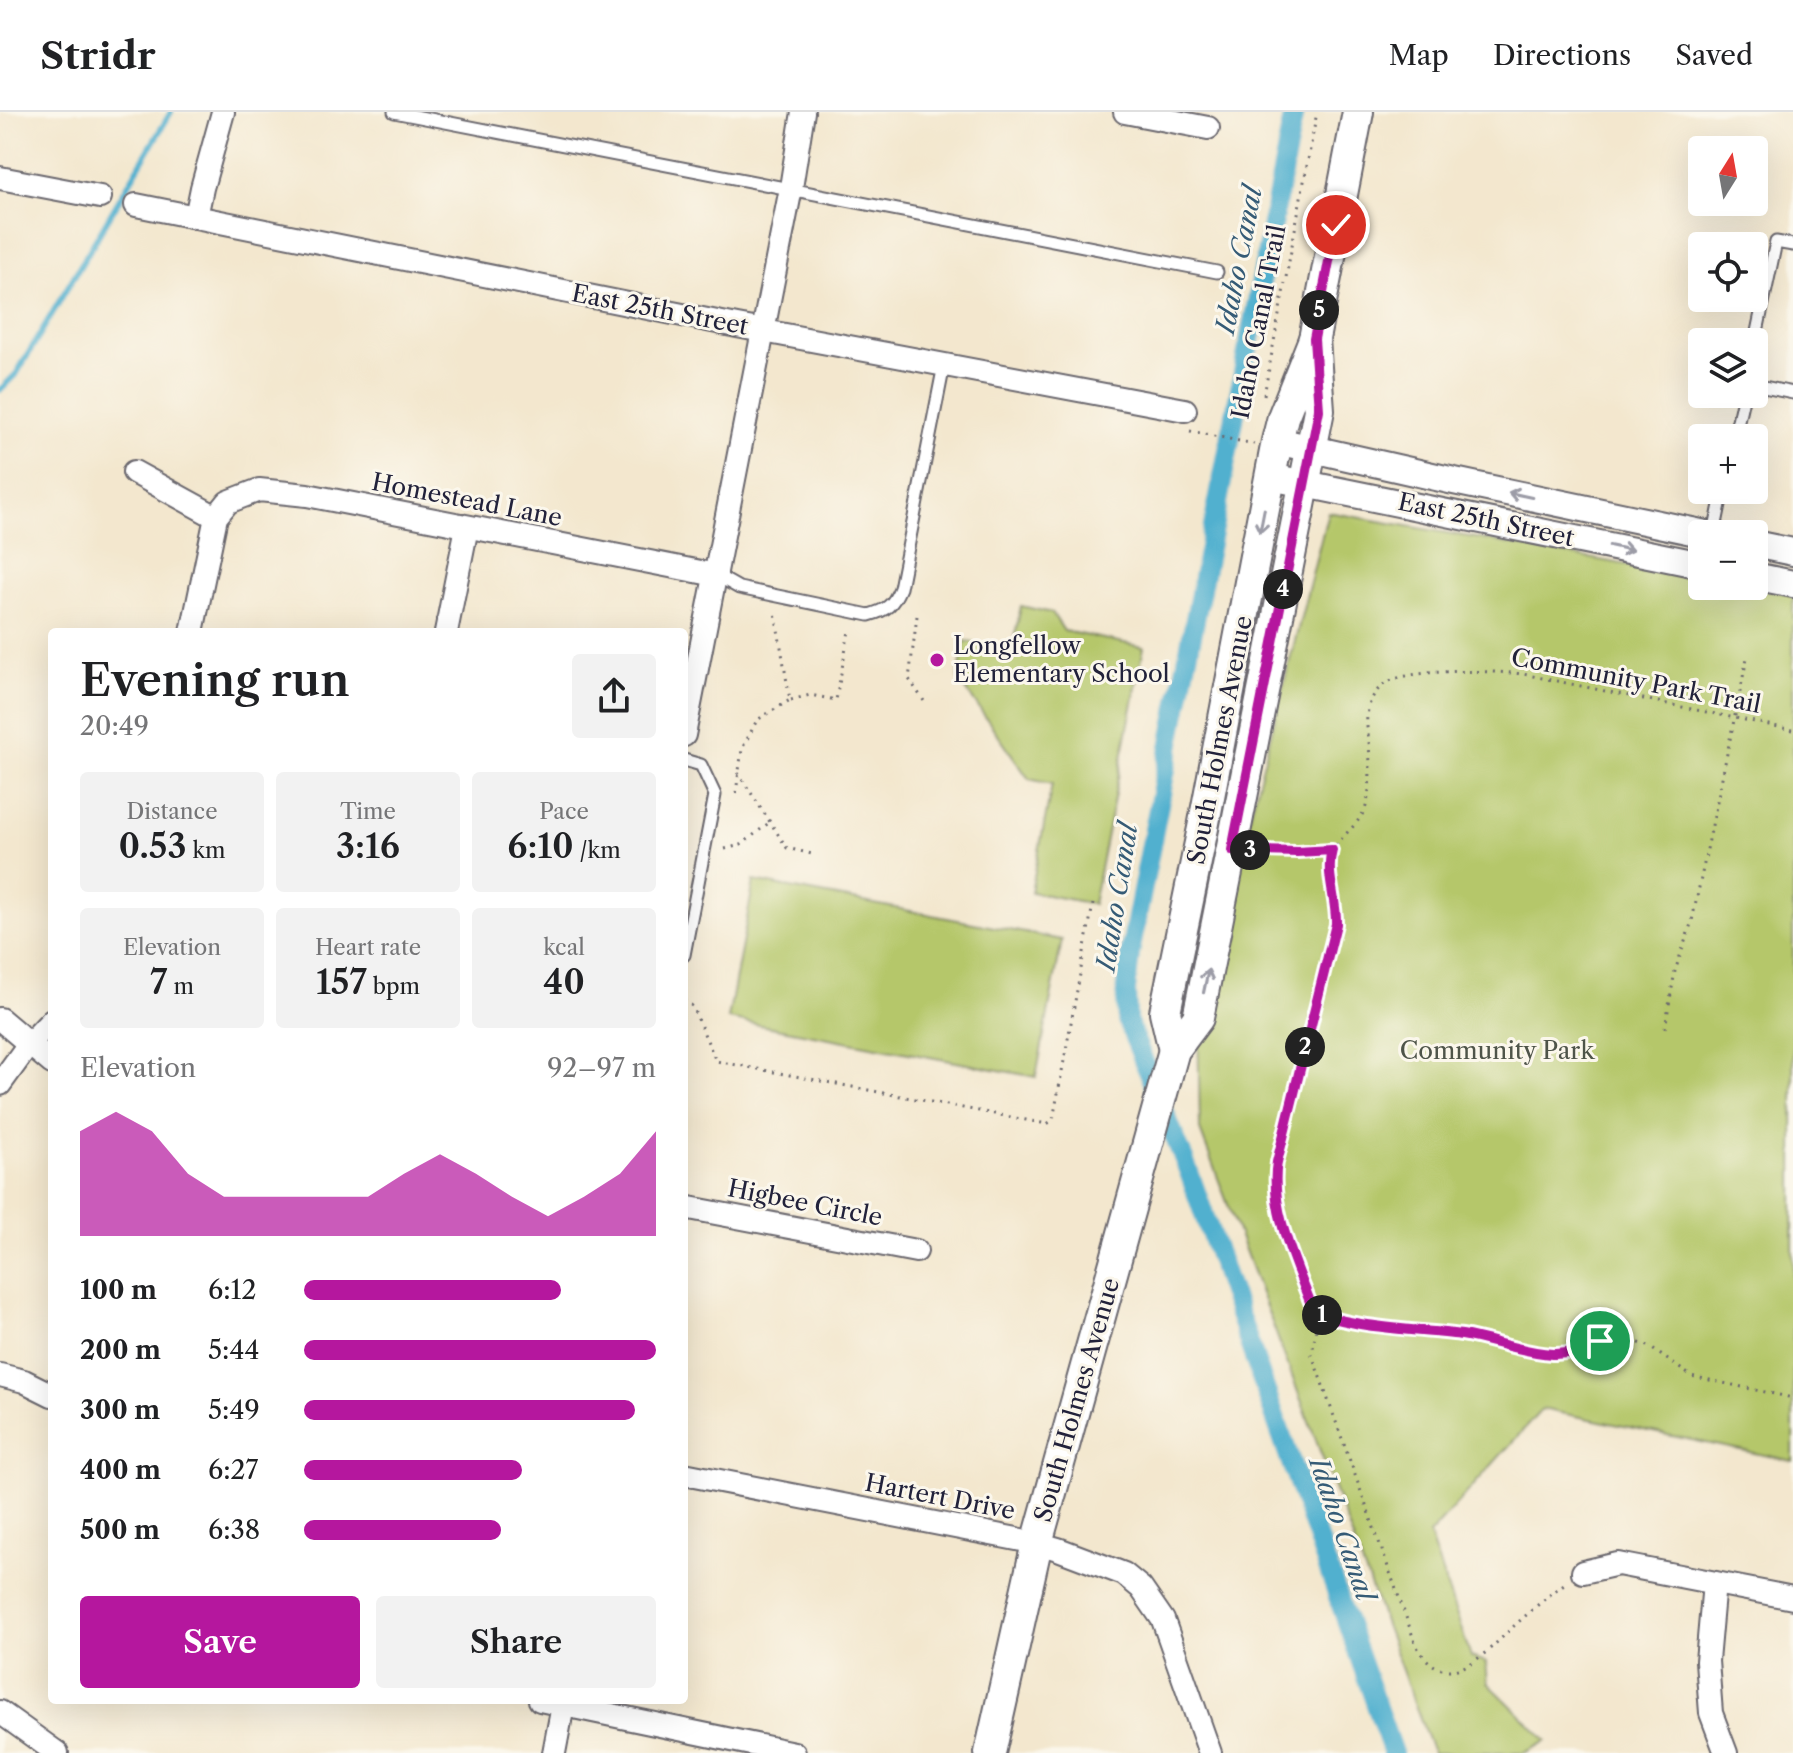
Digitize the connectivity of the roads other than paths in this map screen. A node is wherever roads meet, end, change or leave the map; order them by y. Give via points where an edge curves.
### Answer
1 (223, 112) edge
2 (394, 112) edge
3 (803, 112) edge
4 (1125, 112) edge
5 (1358, 112) edge
6 (1208, 128) dead end
7 (0, 178) edge
8 (791, 188) junction
9 (100, 197) dead end
10 (136, 205) dead end
11 (196, 217) junction
12 (1793, 245) edge
13 (1217, 272) dead end
14 (1758, 328) edge
15 (762, 330) junction
16 (1314, 339) junction
17 (944, 365) junction
18 (1768, 388) edge
19 (1793, 393) edge
20 (1186, 420) road end
21 (1264, 442) junction
22 (1311, 449) junction
23 (134, 472) dead end
24 (1271, 477) junction
25 (1304, 484) junction
26 (216, 517) junction
27 (467, 527) junction
28 (1688, 530) edge
29 (1768, 547) edge
30 (1793, 552) edge
31 (1688, 562) edge
32 (716, 575) junction
33 (1768, 579) edge
34 (1793, 584) edge
35 (193, 628) edge
36 (447, 628) edge
37 (688, 715) edge
38 (688, 761) edge
39 (688, 934) edge
40 (0, 1019) edge
41 (48, 1024) edge
42 (29, 1044) junction
43 (1174, 1050) junction
44 (48, 1060) edge
45 (0, 1084) edge
46 (688, 1208) edge
47 (916, 1251) dead end
48 (0, 1375) edge
49 (48, 1393) edge
50 (688, 1475) edge
51 (1037, 1543) junction
52 (1583, 1572) road end
53 (1714, 1583) junction
54 (1793, 1598) edge
55 (563, 1704) edge
56 (568, 1704) edge
57 (0, 1712) edge
58 (57, 1753) edge
59 (554, 1753) edge
60 (794, 1753) edge
61 (990, 1753) edge
62 (1210, 1753) edge
63 (1726, 1753) edge

1 - 11 street
2 - 8 lane
3 - 8 street
4 - 6 street
5 - 16 main road, South Holmes Avenue
7 - 9 street
8 - 13 lane
8 - 15 street
10 - 11 street, East 25th Street
11 - 15 street, East 25th Street
12 - 14 lane via 1776,242
15 - 17 street, East 25th Street
15 - 32 street
16 - 21 main road, South Holmes Avenue via 1283,417
16 - 22 main road, South Holmes Avenue via 1319,410
17 - 20 street, East 25th Street
17 - 32 lane via 895,602 869,615 739,588
18 - 19 lane
21 - 22 street, East 25th Street
21 - 24 main road, South Holmes Avenue
22 - 25 main road, South Holmes Avenue
28 -> 22 street, East 25th Street
23 - 26 street
24 - 25 street, East 25th Street
24 -> 43 main road, South Holmes Avenue via 1165,1012
25 -> 31 street, East 25th Street
43 -> 25 main road, South Holmes Avenue via 1198,1018
26 - 27 street, Homestead Lane via 228,502 259,490
26 - 35 street
27 - 32 street, Homestead Lane
27 - 36 street
29 - 30 street
32 - 37 street
33 - 34 street
38 - 39 lane via 701,765 715,795
40 - 42 street
41 - 42 street
42 - 44 street
42 - 45 street
43 - 51 main road, South Holmes Avenue
46 - 47 street, Higbee Circle
48 - 49 street
50 - 51 street, Hartert Drive
51 - 61 main road, South Holmes Avenue
51 - 62 street, Hartert Drive via 1124,1574 1141,1588 1163,1620
52 - 53 street via 1618,1564
53 - 54 street
53 - 63 street via 1707,1661 1711,1713
55 - 59 street
56 - 60 street
57 - 58 street

